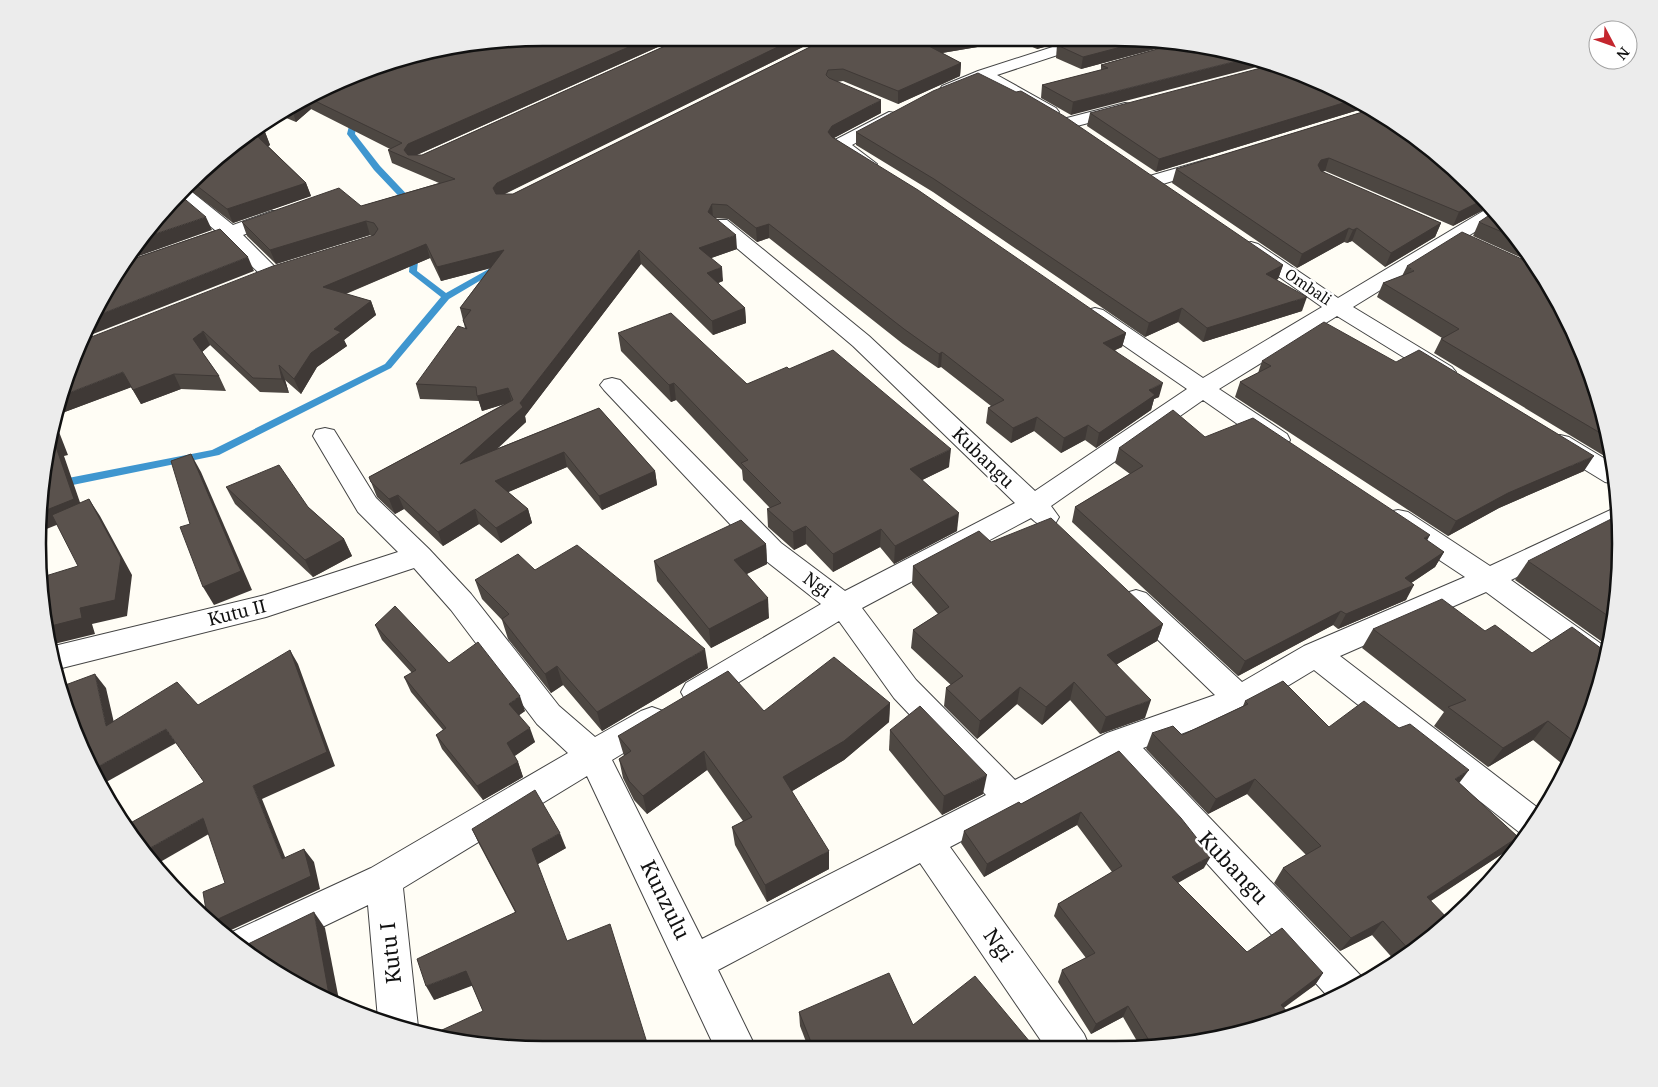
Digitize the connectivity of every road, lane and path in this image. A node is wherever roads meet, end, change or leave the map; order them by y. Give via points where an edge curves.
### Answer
1 (1070, 46) edge
2 (984, 74) junction
3 (933, 95) edge
4 (1144, 104) edge
5 (895, 108) dead end
6 (1069, 123) junction
7 (1092, 139) edge
8 (1229, 158) edge
9 (891, 178) edge
10 (188, 197) edge
11 (1178, 198) edge
12 (301, 208) edge
13 (1488, 216) edge
14 (720, 224) edge
15 (229, 232) junction
16 (1233, 236) edge
17 (129, 268) edge
18 (271, 274) edge
19 (1076, 302) edge
20 (1337, 307) junction
21 (1463, 384) edge
22 (612, 385) dead end
23 (1202, 389) junction
24 (1547, 435) edge
25 (326, 436) dead end
26 (1300, 454) edge
27 (1606, 471) edge
28 (1033, 505) junction
29 (1382, 509) edge
30 (1611, 519) edge
31 (1062, 532) edge
32 (419, 556) junction
33 (1489, 579) junction
34 (1119, 585) edge
35 (843, 605) junction
36 (1316, 654) junction
37 (59, 656) edge
38 (1598, 658) edge
39 (1240, 699) junction
40 (1118, 743) junction
41 (593, 755) junction
42 (1010, 797) junction
43 (1528, 820) edge
44 (926, 841) junction
45 (384, 880) junction
46 (248, 943) edge
47 (695, 962) junction
48 (1342, 985) edge
49 (397, 1018) edge
50 (733, 1041) edge
51 (1065, 1041) edge

1 - 2 street
2 - 3 street
2 - 6 street via 1028,91
4 - 6 street
5 - 9 street via 839,145
6 - 7 street
8 - 11 street via 1146,176
10 - 15 street
12 - 15 street
13 - 20 street
14 - 28 street, Kubangu via 861,341
15 - 17 street
15 - 18 street
16 - 20 street, Ombali
19 - 23 street
20 - 21 street, Ombali
20 - 23 street
22 - 35 street, Ngi via 771,550
23 - 26 street
23 - 28 street
24 - 27 street
25 - 32 street via 367,505
28 - 31 street, Kubangu
28 - 35 street
29 - 33 street
30 - 33 street
32 - 37 street, Kutu II via 266,606
32 - 41 street via 461,602 548,715
33 - 36 street
33 - 38 street
34 - 39 street
35 - 41 street
35 - 42 street, Ngi via 905,689
36 - 39 street
36 - 43 street
39 - 40 street
40 - 42 street
40 - 48 street, Kubangu
41 - 45 street
41 - 47 street, Kunzulu
42 - 44 street
44 - 47 street
44 - 51 street, Ngi
45 - 46 street
45 - 49 street, Kutu I
47 - 50 street, Kunzulu

